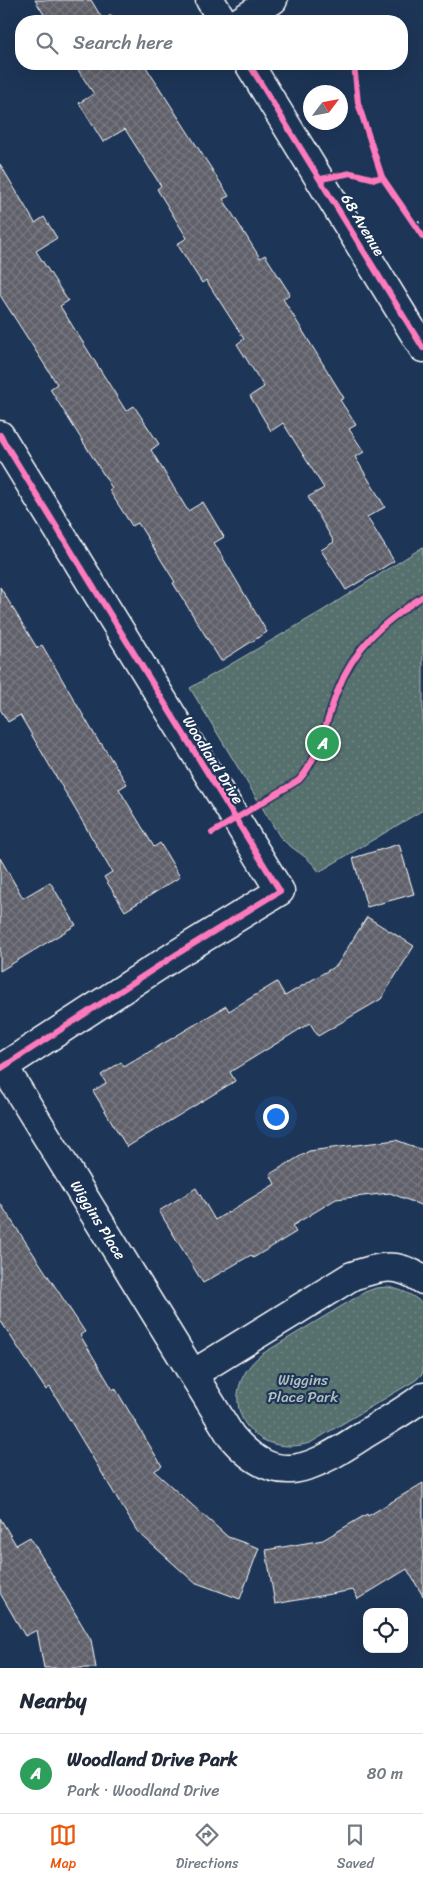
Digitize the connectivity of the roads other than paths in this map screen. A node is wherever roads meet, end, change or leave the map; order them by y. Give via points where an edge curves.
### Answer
1 (210, 0) edge
2 (273, 0) edge
3 (219, 15) edge
4 (249, 15) edge
5 (254, 70) edge
6 (423, 348) edge
7 (0, 435) edge
8 (2, 1068) edge
9 (423, 1280) edge
10 (193, 1374) junction
11 (423, 1397) edge

1 - 3 street
2 - 4 street
5 - 6 street, 68 Avenue
7 - 8 street, Woodland Drive via 280,891
8 - 10 street, Wiggins Place
9 - 10 street via 414,1273 393,1266 366,1270
10 - 11 street, Wiggins Place via 242,1450 260,1463 278,1468 290,1469 318,1462

